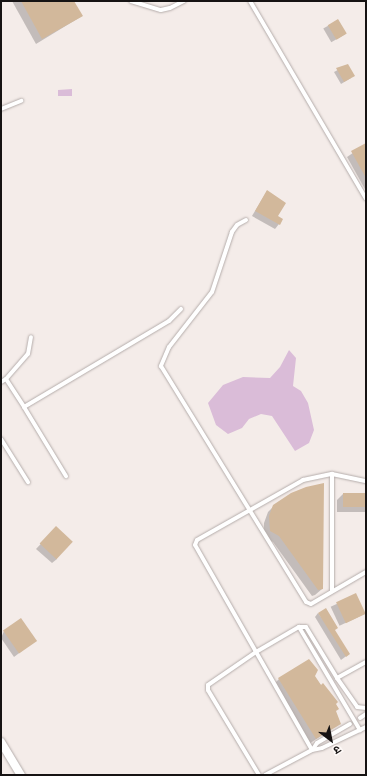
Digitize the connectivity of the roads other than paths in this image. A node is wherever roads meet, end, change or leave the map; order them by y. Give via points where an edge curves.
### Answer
1 (131, 1) edge
2 (184, 1) edge
3 (250, 1) edge
4 (21, 101) dead end
5 (1, 109) edge
6 (366, 199) edge
7 (246, 220) dead end
8 (181, 309) dead end
9 (31, 337) dead end
10 (6, 379) junction
11 (1, 382) edge
12 (24, 407) junction
13 (1, 439) edge
14 (332, 474) junction
15 (66, 476) dead end
16 (366, 481) edge
17 (28, 482) dead end
18 (250, 512) junction
19 (366, 572) edge
20 (332, 591) junction
21 (299, 628) junction
22 (256, 652) junction
23 (366, 662) edge
24 (337, 678) junction
25 (366, 708) edge
26 (366, 714) edge
27 (360, 718) dead end
28 (350, 724) dead end
29 (366, 727) edge
30 (360, 730) junction
31 (1, 742) edge
32 (312, 749) junction
33 (20, 775) edge
34 (259, 775) edge
35 (265, 775) edge

1 - 2 lane via 161,10
3 - 6 lane
4 - 5 lane
7 - 18 lane via 237,225 232,232 212,292 169,347 161,366
8 - 12 lane via 170,321
9 - 10 lane via 28,354
10 - 11 lane
10 - 12 lane
12 - 15 lane
13 - 17 lane
14 - 16 lane
14 - 18 lane via 303,480
14 - 20 lane
18 - 20 lane via 306,602 311,604
18 - 22 lane via 197,540 194,545
19 - 20 lane
21 - 22 lane
21 - 24 lane via 306,627
21 - 30 lane
22 - 32 lane
22 - 34 lane via 212,681 208,690
23 - 24 lane
24 - 25 lane via 357,707
26 - 27 lane
28 - 32 lane via 316,743
29 - 30 lane
30 - 32 lane via 322,748
31 - 33 street
32 - 35 lane

